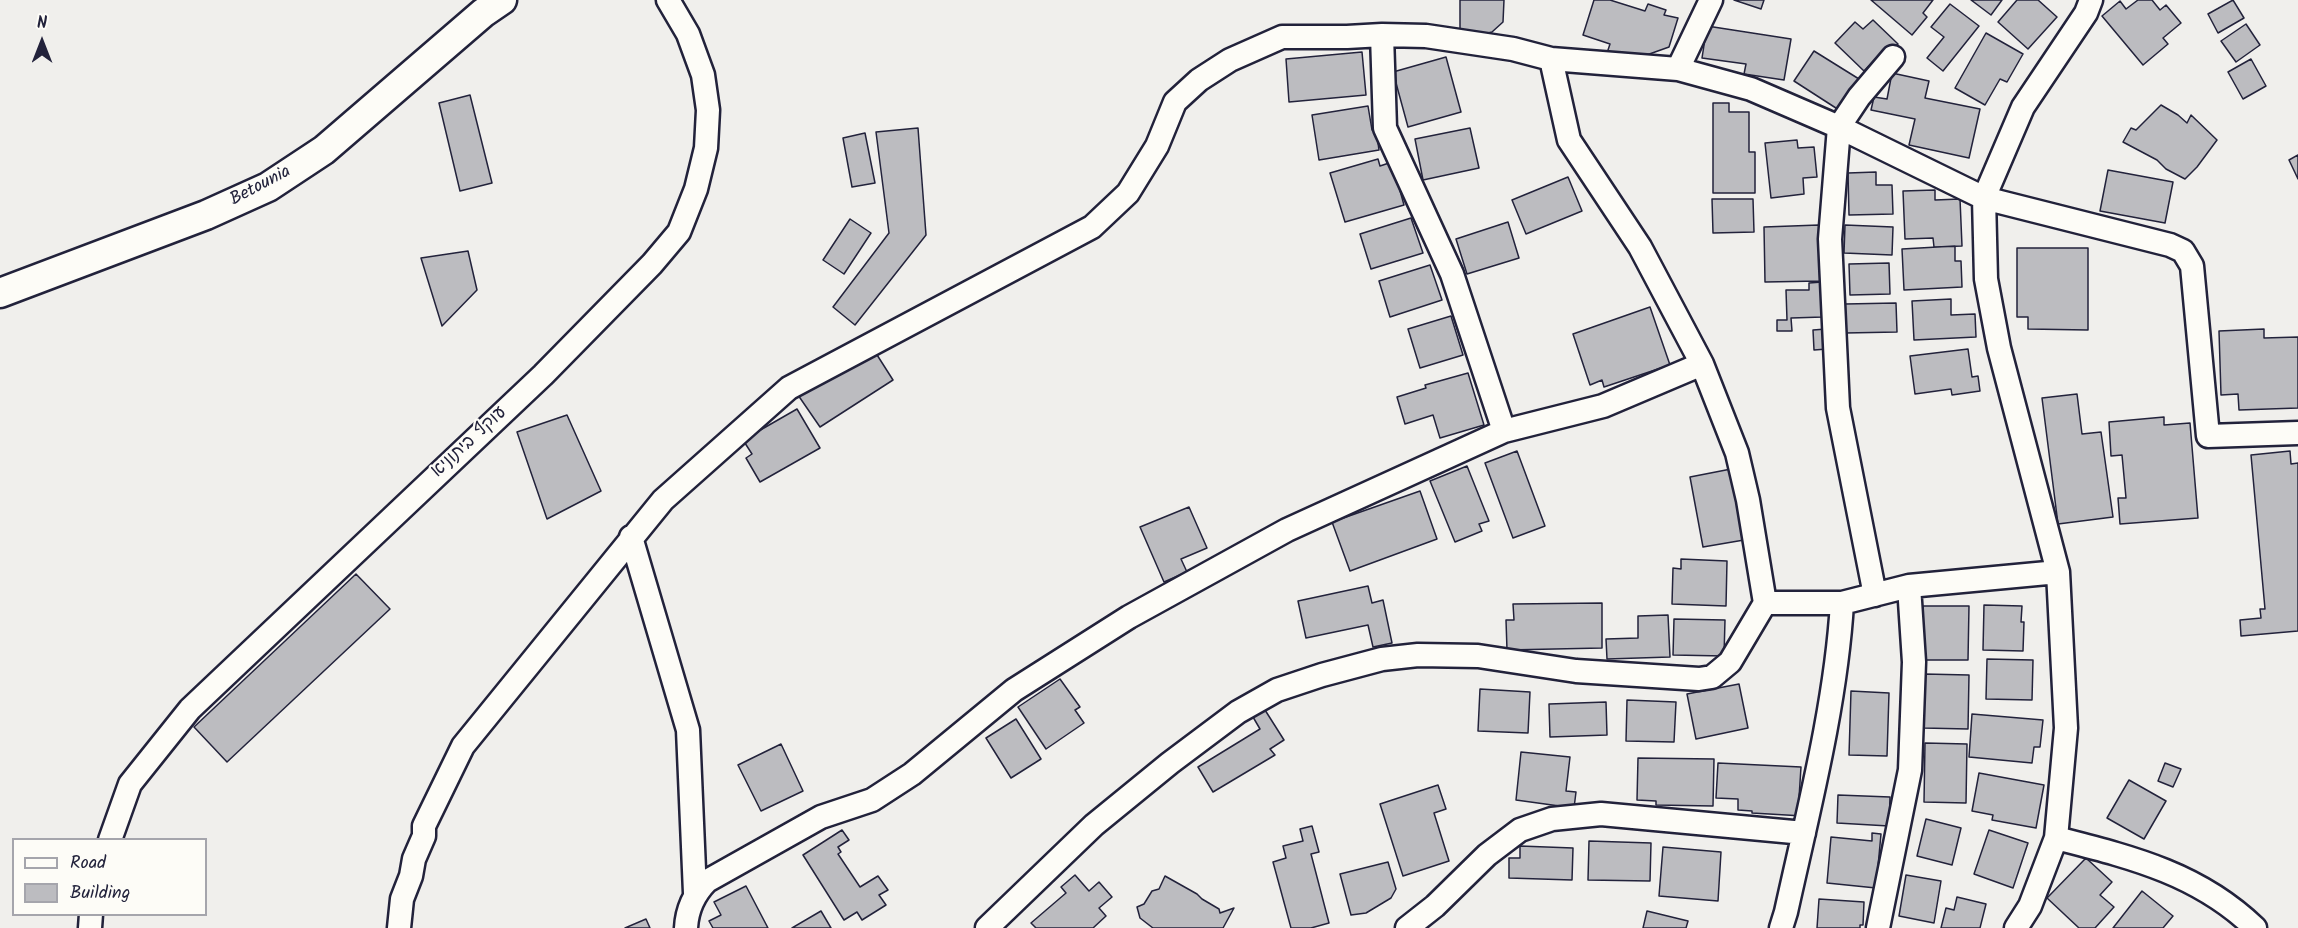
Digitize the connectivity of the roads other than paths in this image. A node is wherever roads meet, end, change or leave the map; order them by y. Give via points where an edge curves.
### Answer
1 (669, 0) edge
2 (1711, 0) edge
3 (2091, 0) edge
4 (487, 3) edge
5 (1382, 35) junction
6 (1893, 57) dead end
7 (1551, 59) junction
8 (1678, 69) junction
9 (1839, 127) junction
10 (1984, 198) junction
11 (0, 293) edge
12 (1702, 363) junction
13 (1504, 431) junction
14 (2298, 433) edge
15 (632, 537) junction
16 (2058, 572) junction
17 (1909, 586) junction
18 (1875, 595) junction
19 (1765, 603) junction
20 (1842, 603) junction
21 (1804, 833) junction
22 (111, 838) edge
23 (2056, 838) junction
24 (695, 893) junction
25 (399, 928) edge
26 (686, 928) edge
27 (987, 928) edge
28 (1407, 928) edge
29 (1781, 928) edge
30 (1878, 928) edge
31 (2016, 928) edge
32 (2255, 928) edge

1 - 22 street, עוקף ביתוניא via 688,34 703,75 708,110 699,179 679,232 543,375 190,709 130,784
2 - 8 street
3 - 10 street via 2022,107
4 - 11 main road, Betounia via 324,150 268,187 206,216
5 - 7 street via 1426,36
5 - 13 street via 1385,128 1452,274
5 - 15 street via 1282,37 1230,60 1199,80 1175,102 1156,146 1128,193 1092,227 789,388 663,500
6 - 9 street
7 - 8 street
7 - 12 street via 1569,140 1640,247
8 - 9 street via 1751,89
9 - 10 street
9 - 18 street via 1830,239 1838,408
10 - 14 street via 2183,251 2192,266 2208,436
10 - 16 street via 1986,279 1999,348
12 - 13 street via 1603,406
12 - 19 street via 1737,453
13 - 24 street via 1287,530 1129,617 1014,690 912,774 872,800 820,817 707,881
15 - 24 street via 687,730
15 - 25 street via 463,746 424,826 402,899
16 - 17 street
16 - 23 street via 2066,728
17 - 18 street
17 - 30 street via 1914,662 1910,770
18 - 20 street
19 - 20 street
19 - 27 street via 1730,662 1712,677 1576,671 1478,656 1418,655 1382,659 1277,690 1238,712 1170,763 1095,825
20 - 21 street via 1840,646
21 - 28 street via 1601,814 1552,819 1520,830
21 - 29 street
23 - 31 street via 2030,906
23 - 32 street via 2139,859 2189,881
24 - 26 street

